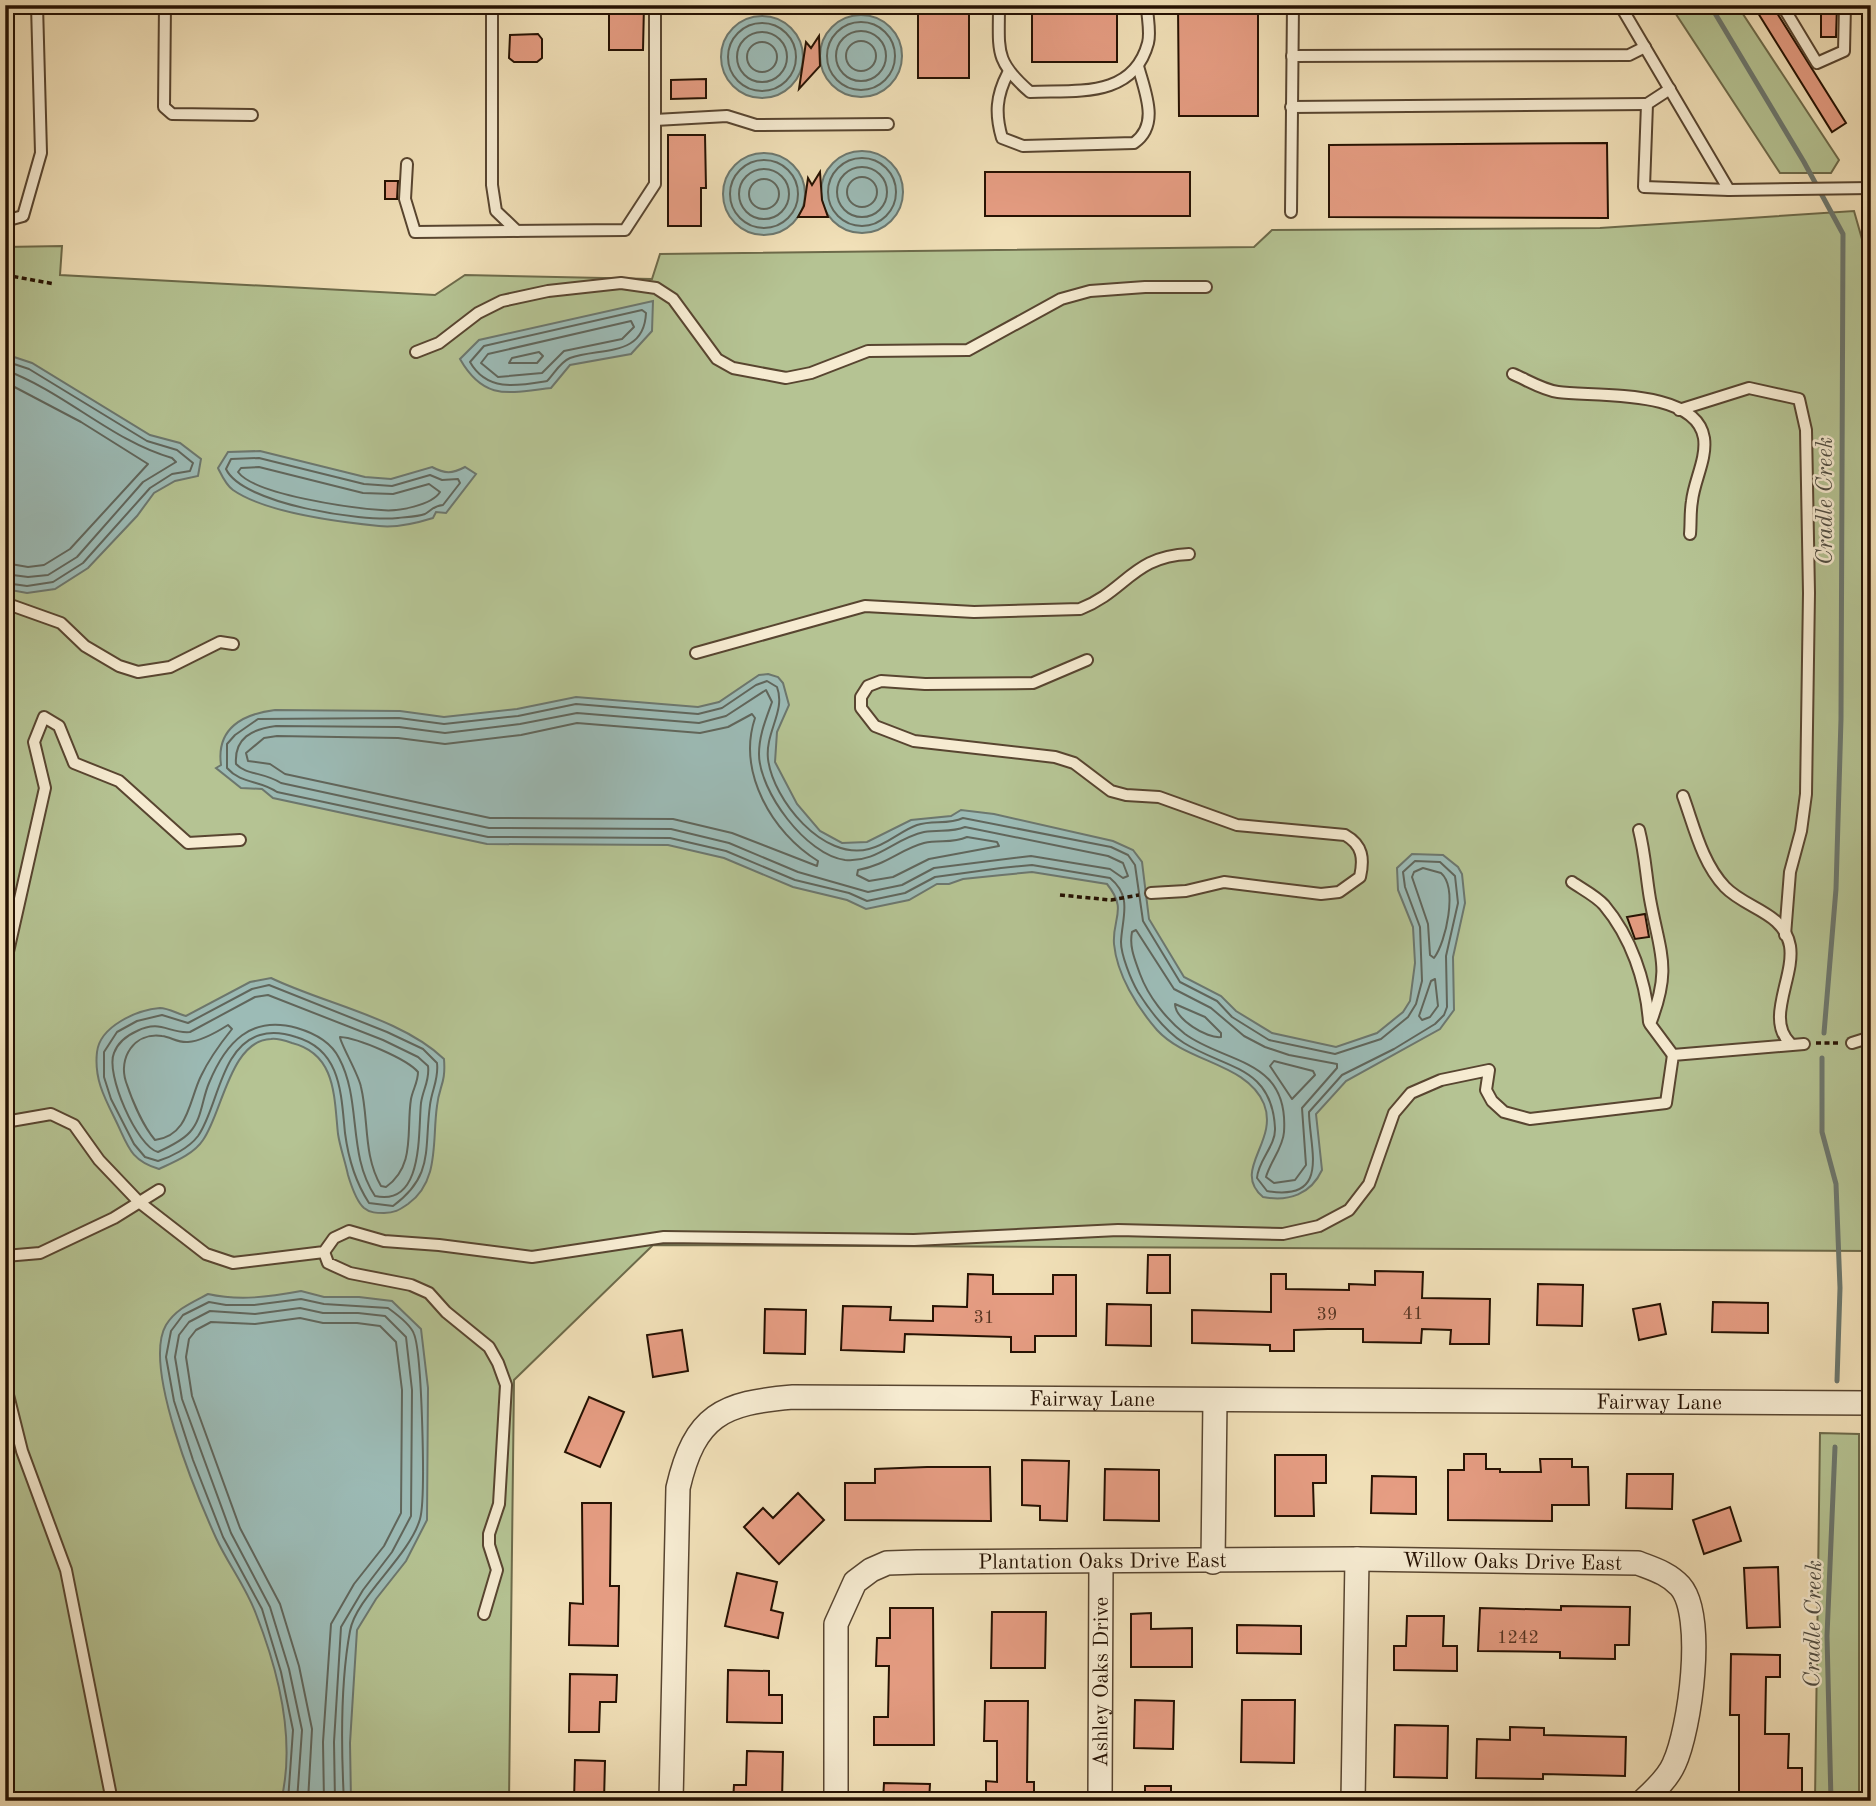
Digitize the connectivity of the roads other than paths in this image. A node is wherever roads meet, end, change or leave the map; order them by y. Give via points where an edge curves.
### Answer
1 (37, 5) edge
2 (165, 5) edge
3 (492, 5) edge
4 (655, 5) edge
5 (999, 5) edge
6 (1147, 5) edge
7 (1293, 5) edge
8 (1620, 5) edge
9 (1782, 5) edge
10 (1845, 5) edge
11 (1645, 47) junction
12 (1292, 56) junction
13 (1138, 66) junction
14 (1008, 73) junction
15 (1670, 89) junction
16 (1647, 104) junction
17 (1292, 107) junction
18 (252, 115) dead end
19 (655, 120) junction
20 (888, 124) dead end
21 (407, 164) dead end
22 (1866, 188) edge
23 (1729, 191) junction
24 (1291, 212) dead end
25 (5, 222) edge
26 (517, 231) junction
27 (1206, 287) dead end
28 (416, 352) dead end
29 (1513, 374) dead end
30 (1679, 410) junction
31 (1690, 534) dead end
32 (1189, 554) dead end
33 (5, 603) edge
34 (233, 643) dead end
35 (696, 653) dead end
36 (1087, 660) dead end
37 (1683, 796) dead end
38 (1639, 830) dead end
39 (240, 840) dead end
40 (1572, 882) dead end
41 (1151, 893) road end
42 (1785, 935) junction
43 (5, 965) edge
44 (1650, 1024) junction
45 (1871, 1037) edge
46 (1790, 1043) junction
47 (1852, 1043) road end
48 (1804, 1044) road end
49 (1672, 1055) junction
50 (5, 1122) edge
51 (159, 1189) dead end
52 (139, 1202) junction
53 (324, 1252) junction
54 (5, 1256) edge
55 (5, 1383) edge
56 (1215, 1400) junction
57 (1871, 1403) edge
58 (1357, 1559) junction
59 (1101, 1562) junction
60 (1213, 1562) junction
61 (484, 1614) dead end
62 (1649, 1796) edge
63 (112, 1801) edge
64 (671, 1801) edge
65 (836, 1801) edge
66 (1100, 1801) edge
67 (1353, 1801) edge

1 - 25 lane via 41,153 23,216
2 - 18 lane via 164,107 172,114
3 - 26 lane via 492,186 496,211
4 - 19 lane
5 - 14 lane via 999,51
6 - 13 lane via 1149,41
7 - 12 lane
8 - 11 lane
9 - 10 lane via 1817,63 1844,51
11 - 12 lane via 1629,55
11 - 15 lane
12 - 17 lane
13 - 14 lane via 1115,85 1041,92 1030,92
13 - 14 lane via 1149,109 1148,126 1134,143 1023,146 1002,138 997,117 999,90
15 - 16 lane
15 - 23 lane
16 - 17 lane
16 - 23 lane via 1644,187
17 - 24 lane
19 - 20 lane via 727,116 756,125
19 - 26 lane via 655,184 625,230
21 - 26 lane via 405,199 415,232
22 - 23 lane
27 - 28 lane via 1090,291 1061,299 968,351 868,351 786,378 733,368 717,359 673,299 656,288 621,284 548,291 502,302 478,313 439,343
29 - 30 lane via 1554,391 1646,398
30 - 31 lane via 1696,422 1704,436
30 - 42 lane via 1749,388 1799,399 1806,430 1806,794 1790,872
32 - 35 lane via 1164,555 1145,563 1080,609 975,612 865,606
33 - 34 lane via 61,624 85,646 138,672 170,667 219,642
36 - 41 lane via 1033,683 881,681 868,686 861,708 875,726 914,741 1055,757 1074,763 1111,791 1159,797 1237,825 1345,835 1361,850 1360,877 1339,892 1321,894 1224,882
37 - 42 lane via 1709,865 1726,889 1761,909
38 - 44 lane via 1663,957 1662,993
39 - 43 lane via 188,843 118,781 74,762 59,726 44,717 34,741 45,788
40 - 44 lane via 1603,904 1633,953 1647,992
42 - 46 lane via 1790,963 1779,1025
44 - 49 lane
45 - 47 lane
46 - 48 lane
46 - 49 lane
49 - 53 lane via 1666,1103 1531,1119 1504,1112 1492,1101 1486,1090 1489,1070 1441,1080 1411,1093 1394,1113 1369,1184 1349,1210 1319,1226 1283,1234 1118,1230 914,1240 664,1237 532,1257 384,1241 349,1231 334,1238
50 - 52 lane via 51,1114 74,1125
51 - 52 lane
52 - 53 lane via 206,1254 233,1263
52 - 54 lane via 40,1253
53 - 61 lane via 328,1263 350,1273 429,1293 489,1347 498,1363 506,1385 500,1491 489,1534 496,1570
55 - 63 lane via 22,1451 66,1570
56 - 57 street, Fairway Lane
56 - 60 street
56 - 64 street, Fairway Lane via 793,1397 750,1401 715,1416 691,1443 678,1488
58 - 60 street, Plantation Oaks Drive East
58 - 62 street, Willow Oaks Drive East via 1638,1563 1664,1573 1682,1588 1690,1615 1693,1685 1684,1740 1673,1767
58 - 67 street
59 - 60 street, Plantation Oaks Drive East
59 - 65 street, Plantation Oaks Drive East via 887,1563 855,1582 836,1625
59 - 66 street, Ashley Oaks Drive

